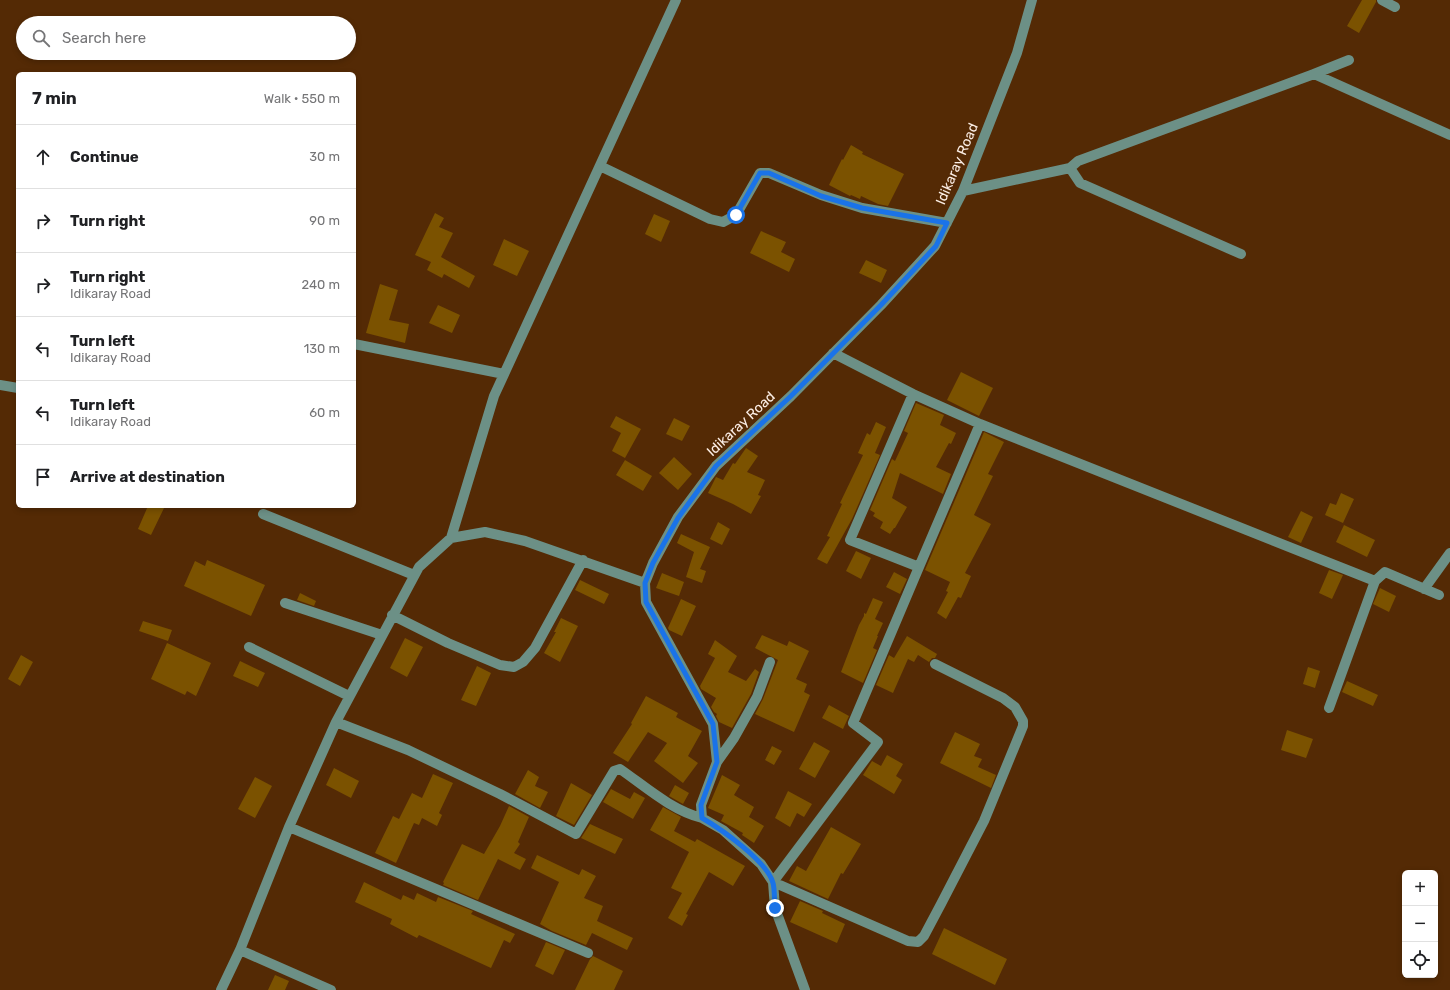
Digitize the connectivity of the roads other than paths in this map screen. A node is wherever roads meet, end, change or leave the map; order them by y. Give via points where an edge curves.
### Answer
1 (676, 0) edge
2 (1032, 0) edge
3 (1382, 0) edge
4 (1395, 7) dead end
5 (1349, 60) dead end
6 (1314, 74) junction
7 (1450, 135) edge
8 (600, 166) junction
9 (1070, 168) junction
10 (963, 191) junction
11 (947, 223) junction
12 (1241, 254) dead end
13 (356, 344) edge
14 (834, 353) junction
15 (504, 374) junction
16 (0, 385) edge
17 (16, 388) edge
18 (913, 394) junction
19 (980, 424) junction
20 (263, 514) dead end
21 (451, 538) junction
22 (1450, 553) edge
23 (583, 560) junction
24 (919, 567) junction
25 (414, 575) junction
26 (1375, 581) junction
27 (645, 583) junction
28 (1424, 589) junction
29 (1439, 595) dead end
30 (285, 603) dead end
31 (392, 616) junction
32 (382, 635) junction
33 (249, 648) dead end
34 (770, 662) dead end
35 (935, 664) dead end
36 (350, 696) junction
37 (1329, 708) dead end
38 (336, 722) junction
39 (717, 762) junction
40 (702, 818) junction
41 (289, 827) junction
42 (773, 882) junction
43 (240, 950) junction
44 (588, 953) dead end
45 (221, 990) edge
46 (331, 990) edge
47 (806, 990) edge

1 - 8 street
2 - 10 street, Idikaray Road via 1017,53
3 - 4 street
5 - 6 street
6 - 7 street
6 - 9 street via 1078,161
8 - 11 street via 710,219 723,222 736,215 760,173 769,173 821,196 862,208
8 - 15 street
9 - 10 street
9 - 12 street via 1080,184
10 - 11 street, Idikaray Road
11 - 14 street, Idikaray Road via 936,246
13 - 15 street
14 - 18 street
14 - 27 street, Idikaray Road via 716,466 678,518
15 - 21 street via 494,396
16 - 17 street
18 - 19 street
18 - 24 street via 850,540
19 - 24 street
19 - 26 street
20 - 25 street
21 - 23 street via 485,532 525,541
21 - 25 street via 419,567
22 - 28 street
23 - 27 street
23 - 31 street via 535,648 523,662 514,667 500,665 448,644
24 - 42 street via 853,723 878,742
25 - 31 street
26 - 28 street via 1385,572
26 - 37 street
27 - 39 street, Idikaray Road via 646,602 713,724
28 - 29 street
30 - 32 street
31 - 32 street
32 - 36 street
33 - 36 street
34 - 39 street via 757,697
35 - 42 street via 1003,698 1015,707 1023,726 984,821 924,936 918,942 908,941
36 - 38 street
38 - 40 street via 415,754 500,794 576,834 614,771 620,769 674,808
38 - 41 street
39 - 40 street, Idikaray Road via 701,805
40 - 42 street via 723,830 761,864
41 - 43 street
41 - 44 street
42 - 47 street via 775,908
43 - 45 street
43 - 46 street

